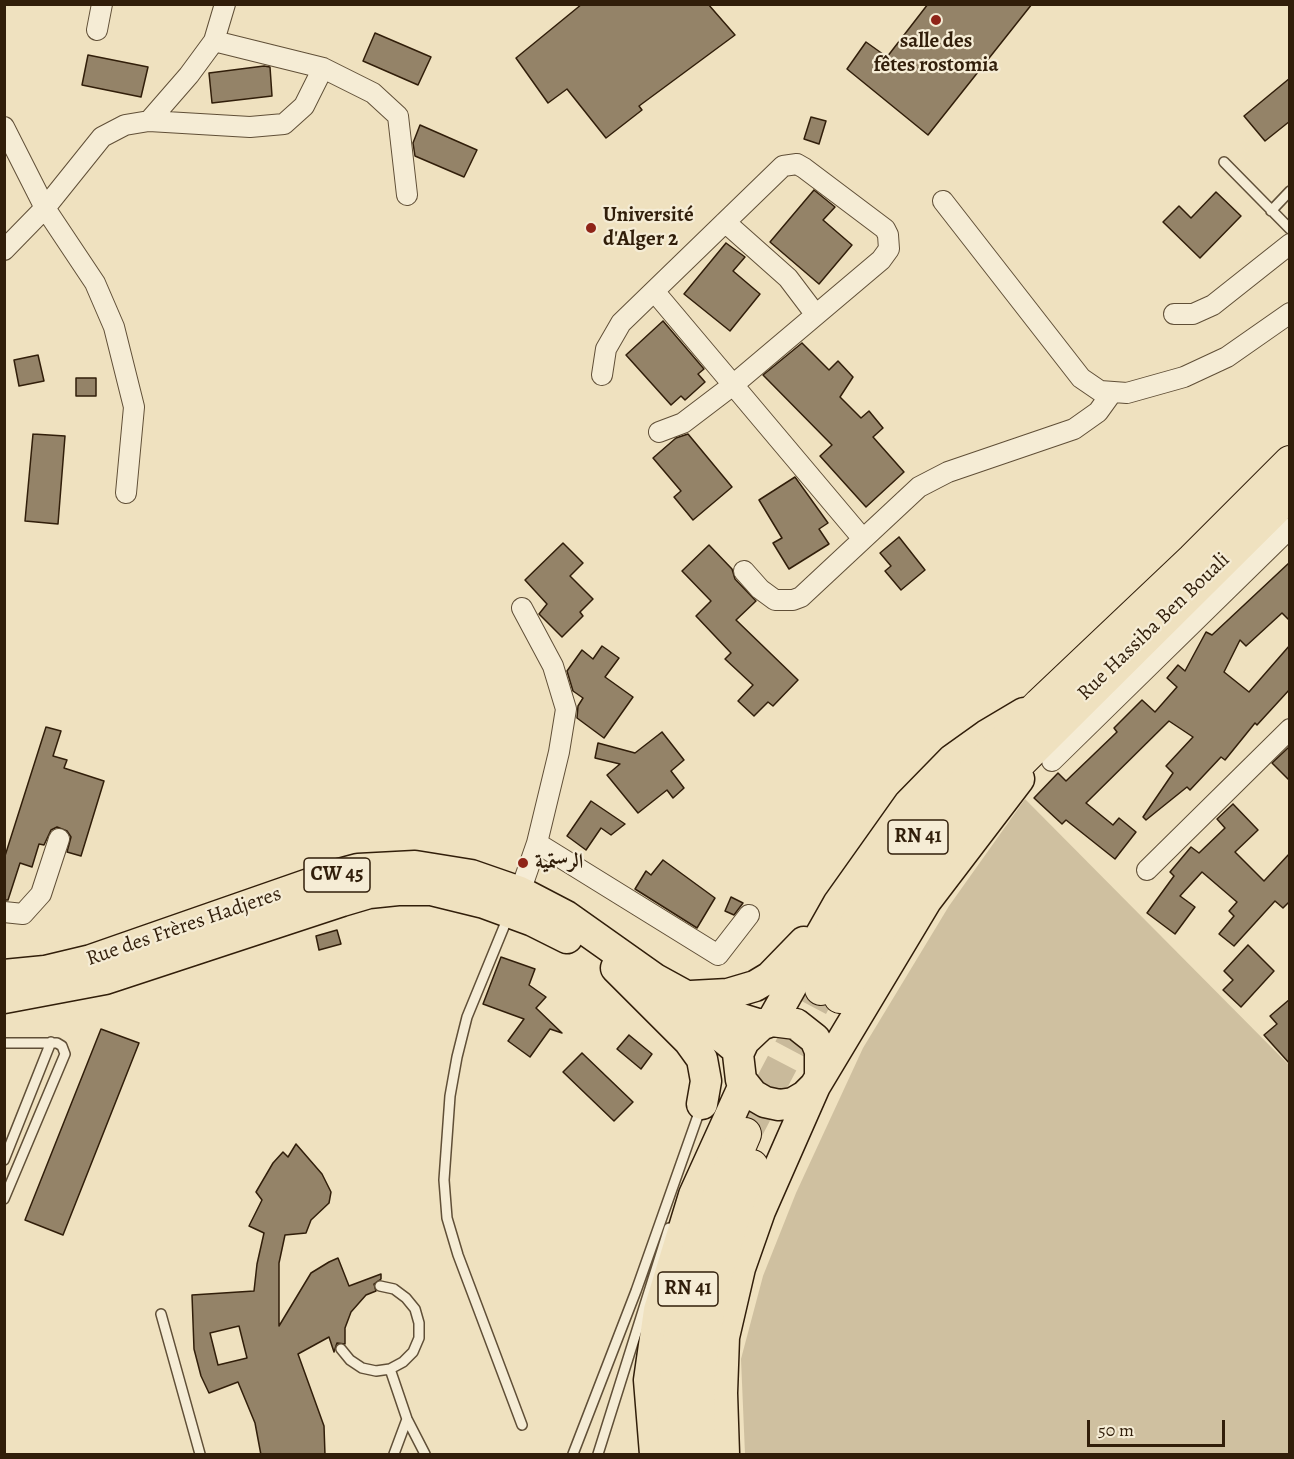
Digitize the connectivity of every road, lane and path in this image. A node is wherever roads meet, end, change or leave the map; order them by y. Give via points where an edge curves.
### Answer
1 (102, 4) edge
2 (225, 4) edge
3 (97, 30) dead end
4 (214, 41) junction
5 (323, 68) junction
6 (149, 121) junction
7 (4, 127) edge
8 (1224, 162) dead end
9 (1290, 190) edge
10 (407, 195) dead end
11 (943, 201) dead end
12 (45, 208) junction
13 (1271, 211) junction
14 (725, 222) junction
15 (1290, 230) edge
16 (1290, 244) edge
17 (4, 250) edge
18 (654, 291) junction
19 (1290, 313) edge
20 (816, 315) junction
21 (1174, 315) dead end
22 (602, 375) dead end
23 (733, 386) junction
24 (1111, 394) junction
25 (659, 432) dead end
26 (1290, 462) edge
27 (126, 493) dead end
28 (1290, 494) edge
29 (1290, 528) edge
30 (863, 539) junction
31 (744, 571) dead end
32 (522, 608) dead end
33 (1047, 716) junction
34 (1290, 729) edge
35 (1052, 761) dead end
36 (59, 839) dead end
37 (537, 843) junction
38 (1147, 870) dead end
39 (515, 902) junction
40 (837, 904) junction
41 (4, 912) edge
42 (749, 915) dead end
43 (610, 961) junction
44 (4, 975) edge
45 (830, 993) tunnel mouth
46 (686, 996) junction
47 (4, 998) edge
48 (766, 1023) junction
49 (51, 1042) junction
50 (4, 1043) edge
51 (728, 1080) junction
52 (818, 1080) junction
53 (4, 1160) edge
54 (690, 1172) dead end
55 (4, 1199) edge
56 (380, 1286) dead end
57 (161, 1314) dead end
58 (341, 1349) dead end
59 (390, 1369) junction
60 (407, 1419) junction
61 (522, 1425) dead end
62 (575, 1454) edge
63 (200, 1455) edge
64 (394, 1455) edge
65 (425, 1455) edge
66 (598, 1455) edge
67 (656, 1455) edge
68 (675, 1455) edge
69 (698, 1455) edge
70 (724, 1455) edge

1 - 3 street
2 - 4 street
4 - 5 street
4 - 6 street
5 - 6 street via 304,106 284,124 250,127
5 - 10 street via 373,93 398,116
6 - 12 street via 125,124 102,138
7 - 12 street
8 - 13 lane
9 - 13 lane
11 - 24 street via 1081,378
12 - 17 street
12 - 27 street via 94,283 114,327 134,406
13 - 15 lane
14 - 18 street
14 - 20 street via 788,278
14 - 20 street via 777,171 790,164 804,168 885,229 889,242 886,255
16 - 21 street via 1213,306 1194,314
18 - 22 street via 621,323 605,356
18 - 23 street
19 - 24 street via 1246,346 1208,367 1160,385
20 - 23 street
23 - 25 street via 683,423
23 - 30 street
24 - 30 street via 1098,412 1074,429 933,478 906,496
26 - 33 highway, RN 41 via 1193,559
28 - 33 highway, RN 41
29 - 35 street, Rue Hassiba Ben Bouali
30 - 31 street via 809,591 793,600 766,596
32 - 37 street via 553,666 566,709
33 - 40 main road via 987,735 952,760 909,804
33 - 45 highway, RN 41 via 942,845
33 - 52 main road via 1015,784 926,901
34 - 38 street
36 - 41 street via 40,894 23,914
37 - 39 street
37 - 42 street via 718,956
39 - 43 main road via 548,929
39 - 44 main road, Rue des Frères Hadjeres / CW 45 via 480,878 444,869 358,869 91,960 45,971
39 - 46 main road, Rue des Frères Hadjeres / CW 45 via 566,916 655,979
39 - 47 main road via 431,891 369,893 105,979
39 - 61 lane via 467,1017 450,1096 444,1180 447,1218 458,1255
40 - 46 main road via 782,965 756,986 728,994
40 - 48 main road
43 - 51 main road via 674,999
43 - 51 main road via 689,1041 702,1059 706,1081
46 - 48 main road, Rue des Frères Hadjeres via 722,1013
48 - 51 main road via 751,1032
48 - 52 main road via 790,1023 807,1030 820,1051
49 - 50 lane
49 - 53 lane
49 - 55 lane via 62,1046 64,1054
51 - 52 main road via 759,1099 779,1105 799,1100
51 - 62 lane via 636,1291
51 - 67 main road via 659,1310 650,1380
52 - 70 main road via 760,1211 740,1268 724,1337
54 - 66 lane via 670,1223
56 - 59 lane via 406,1298 419,1323 419,1338 413,1352
57 - 63 lane
58 - 59 lane via 362,1368
59 - 60 lane
60 - 64 lane
60 - 65 lane
68 - 69 highway, RN 41 via 673,1412 687,1291 703,1233 754,1138 711,1292 699,1370

